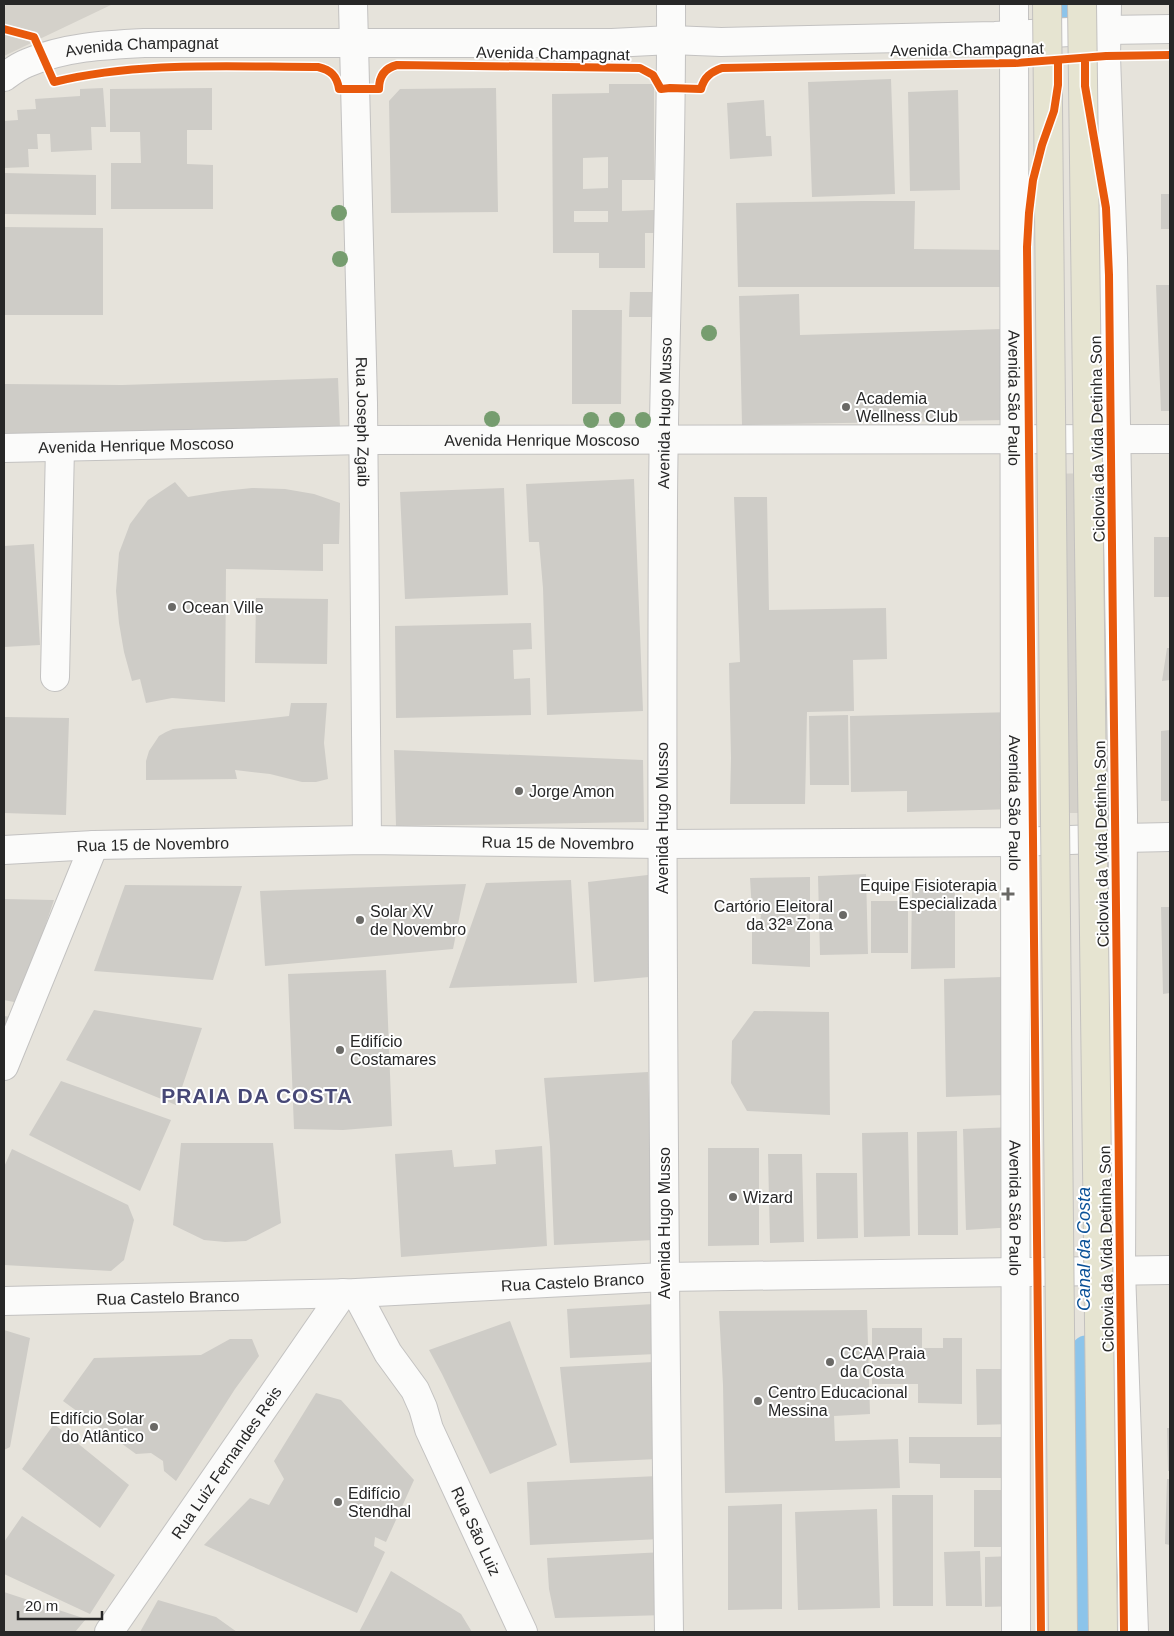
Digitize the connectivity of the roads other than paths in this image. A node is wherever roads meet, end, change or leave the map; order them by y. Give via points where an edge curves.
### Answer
1 (353, 4) edge
2 (671, 4) edge
3 (1014, 4) edge
4 (1048, 4) edge
5 (1082, 4) edge
6 (1106, 17) edge
7 (1170, 29) edge
8 (1014, 35) junction
9 (671, 40) junction
10 (354, 43) junction
11 (4, 77) edge
12 (1015, 439) junction
13 (1170, 439) edge
14 (363, 440) junction
15 (1107, 440) junction
16 (664, 441) junction
17 (60, 447) junction
18 (4, 448) edge
19 (56, 677) dead end
20 (1170, 837) edge
21 (1115, 838) junction
22 (367, 840) junction
23 (1016, 842) junction
24 (662, 844) junction
25 (94, 845) junction
26 (4, 850) edge
27 (4, 1066) edge
28 (1170, 1270) edge
29 (1118, 1271) junction
30 (1016, 1272) junction
31 (664, 1277) junction
32 (350, 1293) junction
33 (4, 1301) edge
34 (109, 1632) edge
35 (524, 1632) edge
36 (669, 1632) edge
37 (1016, 1632) edge
38 (1063, 1632) edge
39 (1104, 1632) edge
40 (1134, 1632) edge

1 - 10 street, Rua Joseph Zgaib
2 - 9 street, Avenida Hugo Musso
3 - 8 street, Avenida São Paulo
4 - 38 main road, bridge
5 - 39 main road, bridge
6 - 7 street, Avenida Champagnat
6 - 8 street, Avenida Champagnat
6 - 15 street via 1113,268
8 - 9 street, Avenida Champagnat via 721,42
8 - 12 street, Avenida São Paulo
9 - 10 street, Avenida Champagnat
9 - 16 street, Avenida Hugo Musso
10 - 11 street, Avenida Champagnat via 100,45 43,57
10 - 14 street, Rua Joseph Zgaib
12 - 15 street, Avenida Henrique Moscoso, bridge
12 - 16 street, Avenida Henrique Moscoso
12 - 23 street, Avenida São Paulo
13 - 15 street, Avenida Henrique Moscoso
14 - 16 street, Avenida Henrique Moscoso
14 - 17 street, Avenida Henrique Moscoso
14 - 22 street, Rua Joseph Zgaib
15 - 21 street
16 - 24 street, Avenida Hugo Musso
17 - 18 street, Avenida Henrique Moscoso
17 - 19 street
20 - 21 street, Rua 15 de Novembro
21 - 23 street, Rua 15 de Novembro
21 - 29 street
22 - 24 street, Rua 15 de Novembro
22 - 25 street, Rua 15 de Novembro
23 - 24 street, Rua 15 de Novembro
23 - 30 street, Avenida São Paulo
24 - 31 street, Avenida Hugo Musso
25 - 26 street, Rua 15 de Novembro
25 - 27 street
28 - 29 street, Rua Castelo Branco
29 - 30 street, Rua Castelo Branco
29 - 40 street
30 - 31 street, Rua Castelo Branco
30 - 37 street, Avenida São Paulo
31 - 32 street, Rua Castelo Branco
31 - 36 street, Avenida Hugo Musso
32 - 33 street, Rua Castelo Branco
32 - 34 street, Rua Luiz Fernandes Reis
32 - 35 street, Rua São Luiz via 415,1390 429,1429

